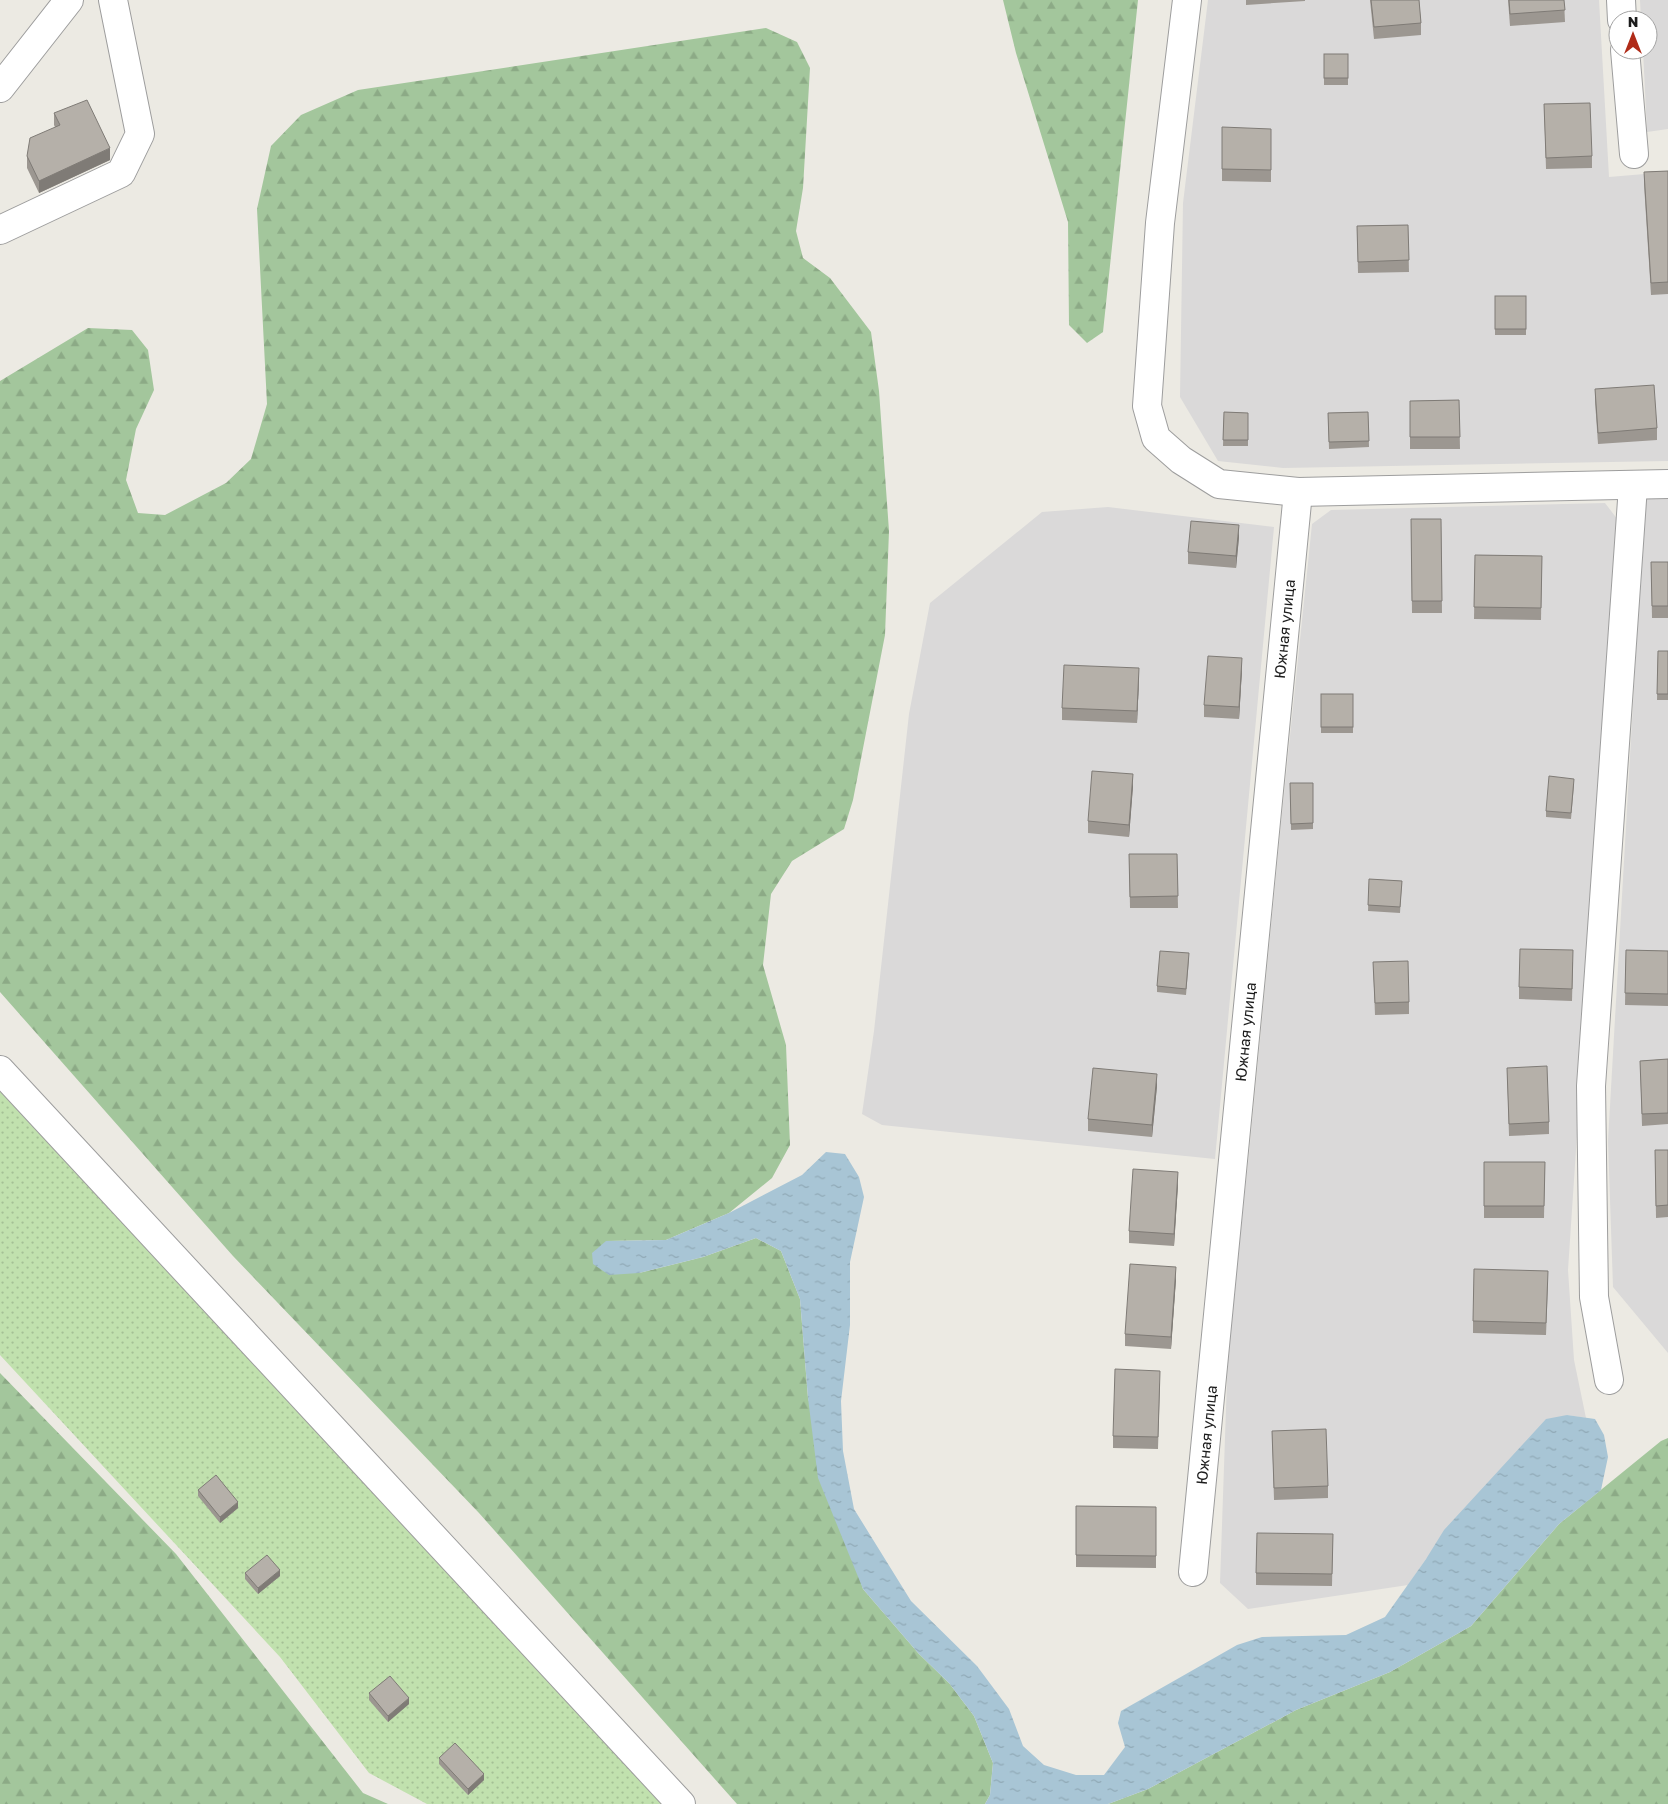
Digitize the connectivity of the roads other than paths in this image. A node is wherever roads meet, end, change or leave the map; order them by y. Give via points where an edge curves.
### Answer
1 (69, 0) edge
2 (113, 0) edge
3 (1187, 0) edge
4 (1626, 60) edge
5 (0, 88) edge
6 (1634, 154) dead end
7 (0, 230) edge
8 (1668, 484) edge
9 (1633, 486) junction
10 (1298, 492) junction
11 (0, 1070) edge
12 (1609, 1380) dead end
13 (1193, 1572) dead end
14 (681, 1804) edge

1 - 5 street
2 - 7 street via 140,134 121,173
3 - 10 street via 1160,223 1147,406 1156,438 1181,460 1219,484
4 - 6 street
8 - 9 street
9 - 10 street
9 - 12 street via 1591,1086 1594,1297
10 - 13 street, Южная улица
11 - 14 street

